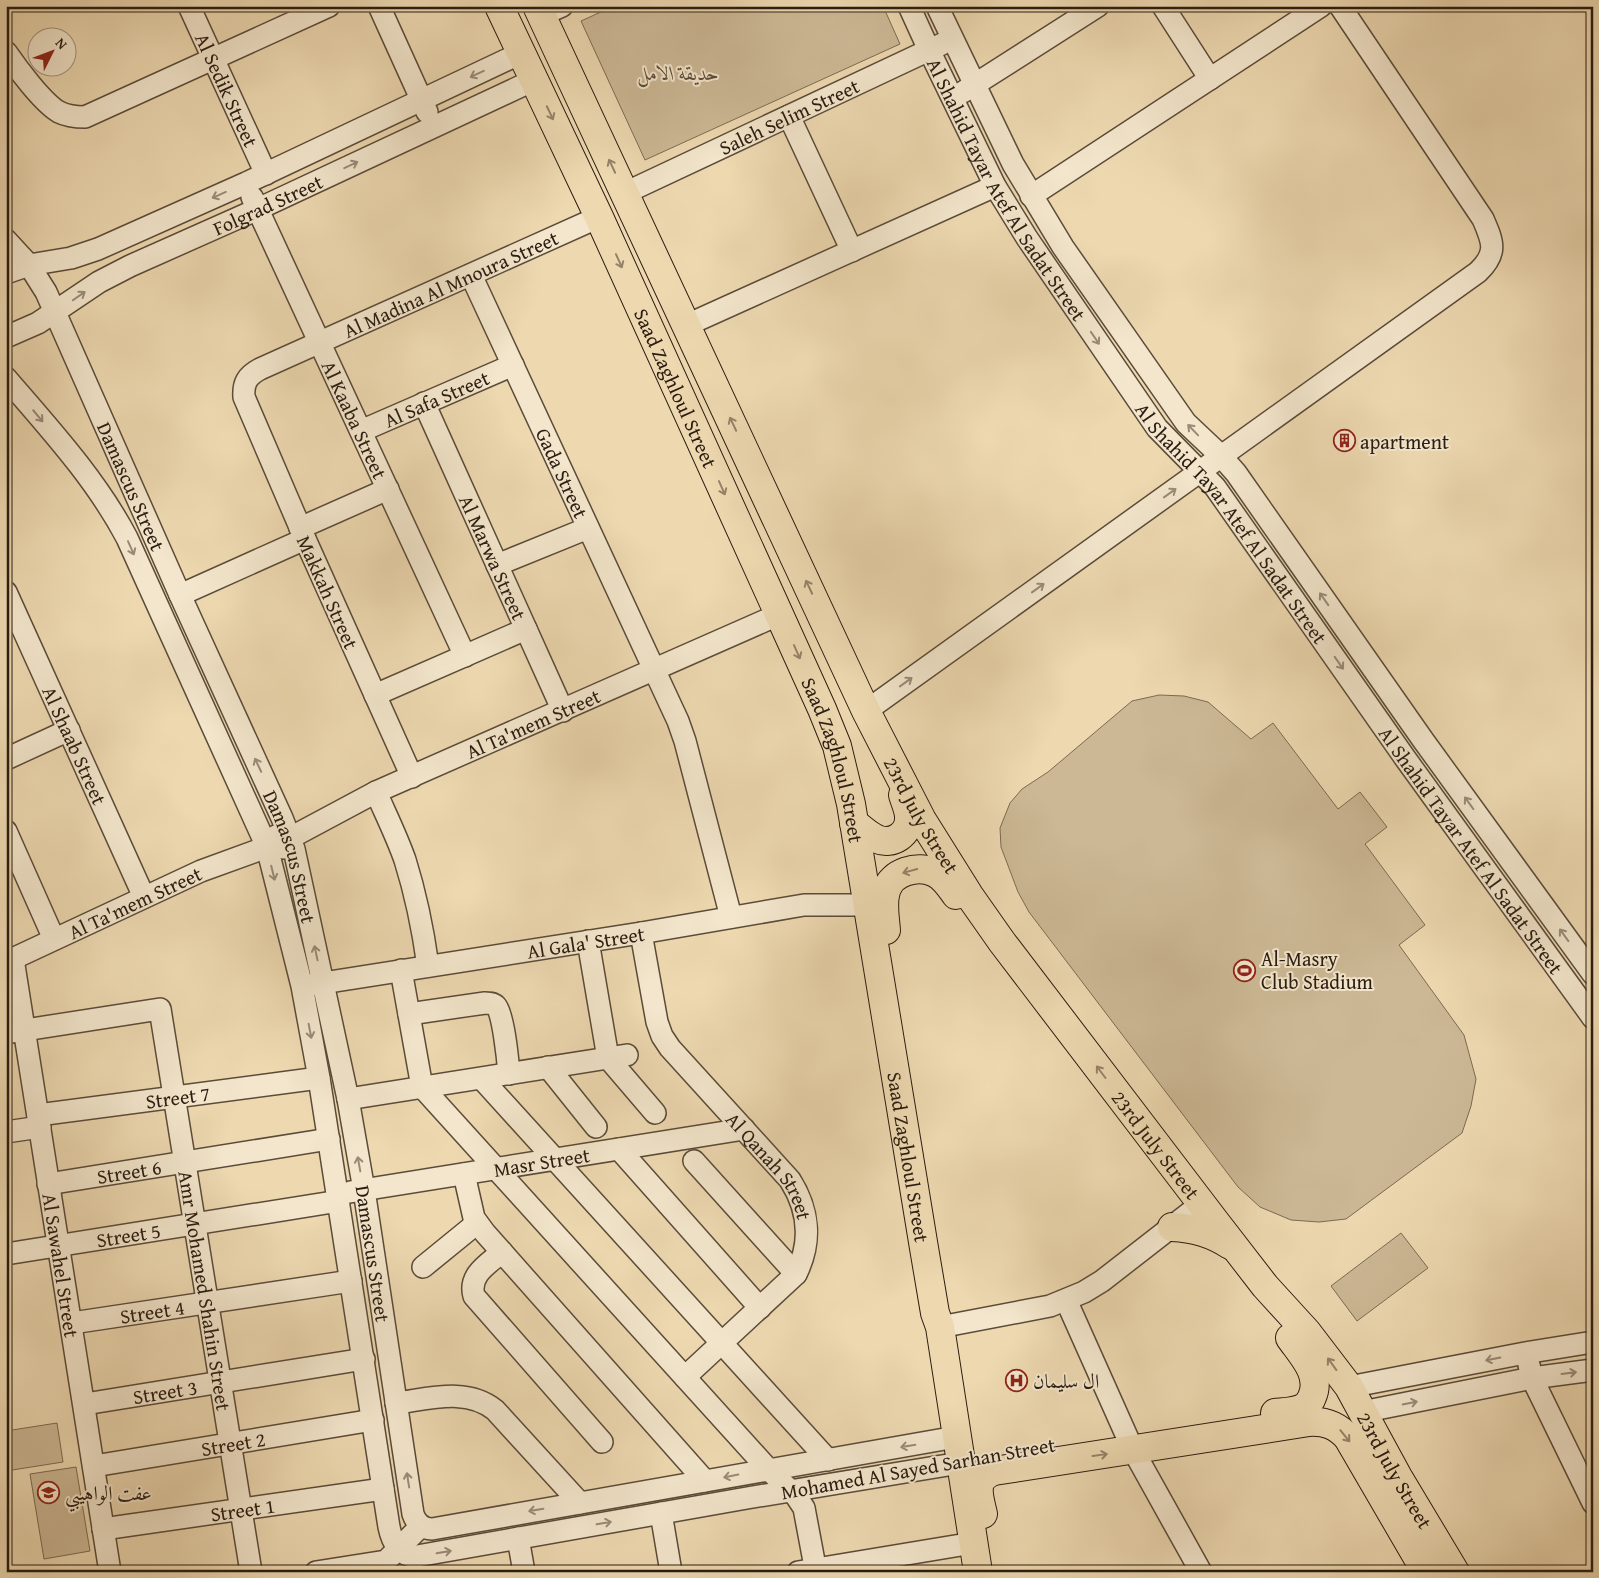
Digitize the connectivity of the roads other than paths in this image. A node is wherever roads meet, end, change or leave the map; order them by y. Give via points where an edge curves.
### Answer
1 (189, 6) edge
2 (329, 6) edge
3 (379, 6) edge
4 (499, 6) edge
5 (909, 6) edge
6 (937, 6) edge
7 (1098, 6) edge
8 (1163, 6) edge
9 (1321, 6) edge
10 (1340, 6) edge
11 (547, 9) edge
12 (952, 39) junction
13 (929, 50) junction
14 (6, 52) edge
15 (521, 53) junction
16 (214, 60) junction
17 (1210, 79) junction
18 (534, 80) junction
19 (974, 85) junction
20 (952, 98) junction
21 (421, 100) junction
22 (790, 116) junction
23 (433, 126) junction
24 (266, 174) junction
25 (246, 183) junction
26 (995, 186) junction
27 (625, 193) junction
28 (1032, 196) junction
29 (258, 209) junction
30 (599, 218) junction
31 (6, 240) edge
32 (852, 251) junction
33 (29, 265) junction
34 (6, 273) edge
35 (471, 275) junction
36 (55, 312) junction
37 (687, 325) junction
38 (6, 337) edge
39 (320, 342) junction
40 (513, 365) junction
41 (6, 378) edge
42 (424, 403) junction
43 (247, 405) joint
44 (361, 430) junction
45 (1221, 456) junction
46 (1200, 471) junction
47 (388, 489) junction
48 (588, 528) junction
49 (302, 534) junction
50 (497, 565) junction
51 (6, 592) edge
52 (180, 595) junction
53 (780, 614) junction
54 (526, 629) junction
55 (465, 656) junction
56 (654, 670) junction
57 (375, 695) junction
58 (228, 700) junction
59 (204, 710) junction
60 (563, 711) junction
61 (866, 711) junction
62 (69, 730) junction
63 (1425, 744) junction
64 (1405, 758) junction
65 (6, 759) edge
66 (895, 769) junction
67 (412, 777) junction
68 (376, 792) junction
69 (854, 823) junction
70 (6, 831) edge
71 (290, 838) junction
72 (267, 847) junction
73 (144, 897) junction
74 (868, 905) junction
75 (732, 917) junction
76 (989, 923) junction
77 (641, 933) junction
78 (54, 939) junction
79 (588, 941) junction
80 (10, 960) edge
81 (428, 966) junction
82 (401, 970) junction
83 (1593, 974) edge
84 (880, 975) junction
85 (323, 982) junction
86 (302, 986) junction
87 (409, 1014) junction
88 (1593, 1018) edge
89 (15, 1032) edge
90 (618, 1056) junction
91 (548, 1067) junction
92 (510, 1074) junction
93 (319, 1078) junction
94 (482, 1079) junction
95 (422, 1088) junction
96 (174, 1097) junction
97 (348, 1099) junction
98 (655, 1113) dead end
99 (39, 1121) junction
100 (596, 1127) dead end
101 (744, 1129) junction
102 (6, 1132) edge
103 (329, 1139) junction
104 (619, 1149) junction
105 (555, 1159) junction
106 (694, 1161) dead end
107 (184, 1162) junction
108 (497, 1170) junction
109 (464, 1174) junction
110 (48, 1184) junction
111 (364, 1190) junction
112 (338, 1198) junction
113 (1201, 1204) junction
114 (195, 1224) junction
115 (477, 1224) junction
116 (1172, 1227) junction
117 (59, 1246) junction
118 (502, 1252) junction
119 (1239, 1252) junction
120 (6, 1254) edge
121 (423, 1267) dead end
122 (796, 1274) junction
123 (351, 1281) junction
124 (1265, 1286) junction
125 (1066, 1300) junction
126 (208, 1303) junction
127 (760, 1308) junction
128 (72, 1324) junction
129 (940, 1328) junction
130 (1593, 1342) edge
131 (722, 1343) junction
132 (1525, 1353) junction
133 (364, 1359) junction
134 (1593, 1370) edge
135 (685, 1377) junction
136 (1532, 1378) junction
137 (220, 1382) junction
138 (1348, 1387) junction
139 (396, 1403) junction
140 (85, 1404) junction
141 (1362, 1412) junction
142 (372, 1420) junction
143 (1302, 1423) joint
144 (602, 1442) dead end
145 (1129, 1442) junction
146 (230, 1443) junction
147 (958, 1450) junction
148 (828, 1460) junction
149 (94, 1466) junction
150 (768, 1469) junction
151 (704, 1481) junction
152 (383, 1489) junction
153 (790, 1491) junction
154 (580, 1503) junction
155 (1593, 1503) edge
156 (241, 1509) junction
157 (661, 1513) junction
158 (421, 1526) junction
159 (103, 1529) junction
160 (518, 1538) junction
161 (973, 1543) junction
162 (391, 1560) edge
163 (810, 1571) edge
164 (110, 1572) edge
165 (251, 1572) edge
166 (316, 1572) edge
167 (524, 1572) edge
168 (671, 1572) edge
169 (978, 1572) edge
170 (995, 1572) edge
171 (1200, 1572) edge
172 (1426, 1572) edge
173 (1454, 1572) edge

1 - 16 street, Al Sedik Street
2 - 16 street
3 - 21 street
4 - 15 main road, Saad Zaghloul Street
5 - 13 street, Al Shahid Tayar Atef Al Sadat Street
6 - 12 street, Al Shahid Tayar Atef Al Sadat Street
7 - 19 street
8 - 17 street
9 - 17 street
10 - 45 street via 1483,219 1492,254 1478,272
27 -> 11 main road, Saad Zaghloul Street
12 - 13 street, Saleh Selim Street
12 - 19 street, Al Shahid Tayar Atef Al Sadat Street
13 - 20 street, Al Shahid Tayar Atef Al Sadat Street
13 - 22 street, Saleh Selim Street
14 - 16 street via 58,111 86,117
15 - 18 main road, Saad Zaghloul Street
15 -> 21 street, Folgrad Street
16 - 24 street, Al Sedik Street
17 - 28 street
18 - 23 street, Folgrad Street
18 -> 30 main road, Saad Zaghloul Street
19 - 20 street
19 - 28 street, Al Shahid Tayar Atef Al Sadat Street
20 - 26 street, Al Shahid Tayar Atef Al Sadat Street
21 - 23 street
21 - 24 street, Folgrad Street
22 - 27 street, Saleh Selim Street
22 - 32 street
29 -> 23 street, Folgrad Street
24 - 25 street, Folgrad Street
25 - 29 street, Al Kaaba Street
25 -> 33 street, Folgrad Street via 98,249 72,258
26 - 32 street
26 -> 46 street, Al Shahid Tayar Atef Al Sadat Street via 1139,403 1162,434
27 - 37 main road, Saad Zaghloul Street
45 -> 28 street, Al Shahid Tayar Atef Al Sadat Street via 1186,423 1063,247
36 -> 29 street, Folgrad Street via 114,274
29 - 39 street, Al Kaaba Street
30 - 35 street, Al Madina Al Mnoura Street
30 -> 53 main road, Saad Zaghloul Street
31 - 33 street, Damascus Street
32 - 37 street
33 - 34 street, Folgrad Street
33 - 36 street, Damascus Street
35 - 39 street, Al Madina Al Mnoura Street
35 - 40 street, Gada Street
36 - 38 street, Folgrad Street
36 - 52 street, Damascus Street
61 -> 37 main road, Saad Zaghloul Street
39 - 43 street, Al Madina Al Mnoura Street via 251,374 243,388
39 - 44 street, Al Kaaba Street
40 - 42 street, Al Safa Street
40 - 48 street, Gada Street
41 -> 59 street, Damascus Street via 87,476 115,516
42 - 44 street, Al Safa Street
42 - 50 street, Al Marwa Street
43 - 49 street, Makkah Street
44 - 47 street, Al Kaaba Street
45 - 46 street
63 -> 45 street, Al Shahid Tayar Atef Al Sadat Street via 1242,481
61 -> 46 street
46 -> 64 street, Al Shahid Tayar Atef Al Sadat Street via 1215,487
47 - 49 street
47 - 55 street, Al Kaaba Street
48 - 50 street
48 - 56 street, Gada Street
49 - 52 street
49 - 57 street, Makkah Street
50 - 54 street, Al Marwa Street
51 - 62 street, Al Shaab Street
52 - 58 street, Damascus Street
53 - 56 street, Al Ta'mem Street
53 -> 69 main road, Saad Zaghloul Street via 833,737 848,784
54 - 55 street
54 - 60 street, Al Marwa Street
55 - 57 street
56 - 60 street, Al Ta'mem Street
56 - 75 street, Gada Street via 685,741
57 - 67 street, Makkah Street
58 - 59 street
71 -> 58 street, Damascus Street
59 - 72 street, Damascus Street
60 - 67 street, Al Ta'mem Street
61 - 66 main road, 23rd July Street
62 - 65 street
62 - 73 street, Al Shaab Street
63 - 64 street
83 -> 63 street, Al Shahid Tayar Atef Al Sadat Street
64 - 88 street, Al Shahid Tayar Atef Al Sadat Street
66 - 69 main road via 909,817 906,830 897,839 884,841
66 - 76 main road, 23rd July Street via 937,846
67 - 68 street, Al Ta'mem Street
68 - 71 street, Al Ta'mem Street
68 - 81 street via 412,885
69 - 74 main road, Saad Zaghloul Street
70 - 78 street
71 - 72 street, Al Ta'mem Street via 281,849
85 -> 71 street, Damascus Street
72 - 73 street, Al Ta'mem Street
72 -> 86 street, Damascus Street
73 - 78 street, Al Ta'mem Street
74 - 75 street, Al Gala' Street via 804,905
74 - 84 main road, Saad Zaghloul Street
75 - 77 street, Al Gala' Street
76 -> 84 main road via 965,907 948,884 934,872 906,871 886,889 887,954
113 -> 76 main road, 23rd July Street
77 - 79 street, Al Gala' Street
77 - 101 street, Al Qanah Street via 662,1036
78 - 80 street, Al Ta'mem Street
79 - 81 street, Al Gala' Street
79 - 90 street
80 - 89 street, Al Sawahel Street
81 - 82 street, Al Gala' Street
82 - 85 street, Al Gala' Street
82 - 87 street
84 - 129 main road, Saad Zaghloul Street
85 - 86 street, Al Gala' Street
85 - 97 street, Damascus Street
86 -> 93 street, Damascus Street
87 - 92 street via 492,1003 501,1016
87 - 95 street
89 - 96 street, Amr Mohamed Shahin Street via 160,1009
89 - 99 street, Al Sawahel Street
90 - 91 street
90 - 98 street
91 - 92 street
91 - 100 street
92 - 94 street
93 - 96 street, Street 7
93 - 103 street, Damascus Street
94 - 95 street
94 - 105 street
95 - 97 street
95 - 108 street
96 - 99 street, Street 7
96 - 107 street, Amr Mohamed Shahin Street
111 -> 97 street, Damascus Street
99 - 102 street, Street 7
99 - 110 street, Al Sawahel Street
101 - 104 street, Masr Street
101 - 122 street, Al Qanah Street via 800,1195 807,1229 803,1261
103 - 107 street, Street 6
103 - 112 street, Damascus Street
104 - 105 street, Masr Street
104 - 127 street
105 - 108 street, Masr Street
105 - 131 street
106 - 122 street
107 - 110 street, Street 6
107 - 114 street, Amr Mohamed Shahin Street
108 - 109 street, Masr Street
108 - 135 street
109 - 111 street, Masr Street
109 - 115 street
110 - 117 street, Al Sawahel Street
111 - 112 street, Masr Street
111 - 139 street, Damascus Street
112 - 114 street, Street 5
112 - 123 street, Damascus Street
113 - 116 street
113 - 119 main road, 23rd July Street
114 - 117 street, Street 5
114 - 126 street, Amr Mohamed Shahin Street
115 - 118 street
115 - 121 street
116 - 119 main road via 1208,1233
116 - 125 street via 1102,1281
117 - 120 street, Street 5
117 - 128 street, Al Sawahel Street
118 - 144 street via 475,1278 472,1284 474,1296
118 - 151 street
119 - 124 main road, 23rd July Street
122 - 127 street, Al Qanah Street
123 - 126 street, Street 4
123 - 133 street, Damascus Street
138 -> 124 main road, 23rd July Street via 1307,1332
124 - 145 main road, Mohamed Al Sayed Sarhan Street via 1275,1315 1313,1373 1315,1388 1305,1407
125 - 129 street
125 - 145 street
126 - 128 street, Street 4
126 - 137 street, Amr Mohamed Shahin Street
127 - 131 street, Al Qanah Street
128 - 140 street, Al Sawahel Street
129 - 147 main road, Saad Zaghloul Street
130 - 132 street
131 - 135 street, Al Qanah Street
131 - 148 street
132 - 136 street
132 -> 138 street
133 - 137 street, Street 3
133 - 142 street, Damascus Street
136 -> 134 street
135 - 150 street
141 -> 136 street
136 - 155 street
137 - 140 street, Street 3
137 - 146 street, Amr Mohamed Shahin Street
138 - 141 main road, 23rd July Street
139 - 154 street via 461,1396 483,1401
158 -> 139 street, Damascus Street via 413,1514
140 - 149 street, Al Sawahel Street
141 - 173 main road, 23rd July Street
142 - 146 street, Street 2
142 - 152 street, Damascus Street
143 - 145 main road, Mohamed Al Sayed Sarhan Street
143 -> 172 main road, 23rd July Street via 1324,1422 1343,1432
145 - 147 main road, Mohamed Al Sayed Sarhan Street via 1001,1453
170 -> 145 main road, Mohamed Al Sayed Sarhan Street via 978,1488 983,1477 1000,1470
145 - 171 street
146 - 149 street, Street 2
146 - 156 street, Amr Mohamed Shahin Street
147 -> 148 street, Mohamed Al Sayed Sarhan Street
147 - 153 street, Mohamed Al Sayed Sarhan Street
147 - 161 main road, Saad Zaghloul Street
148 - 150 street, Mohamed Al Sayed Sarhan Street
149 - 159 street, Al Sawahel Street
150 -> 151 street, Mohamed Al Sayed Sarhan Street
150 - 153 street
151 - 154 street, Mohamed Al Sayed Sarhan Street
152 - 156 street, Street 1
152 - 162 street, Damascus Street
153 - 157 street, Mohamed Al Sayed Sarhan Street
153 - 163 street via 806,1513
154 -> 158 street, Mohamed Al Sayed Sarhan Street via 432,1528
156 - 159 street, Street 1
156 - 165 street, Amr Mohamed Shahin Street
160 -> 157 street, Mohamed Al Sayed Sarhan Street
157 - 168 street
158 - 162 street
159 - 164 street, Al Sawahel Street
162 -> 160 street, Mohamed Al Sayed Sarhan Street
160 - 167 street
161 - 163 street
161 - 169 main road, Saad Zaghloul Street
162 - 166 street, Mohamed Al Sayed Sarhan Street

